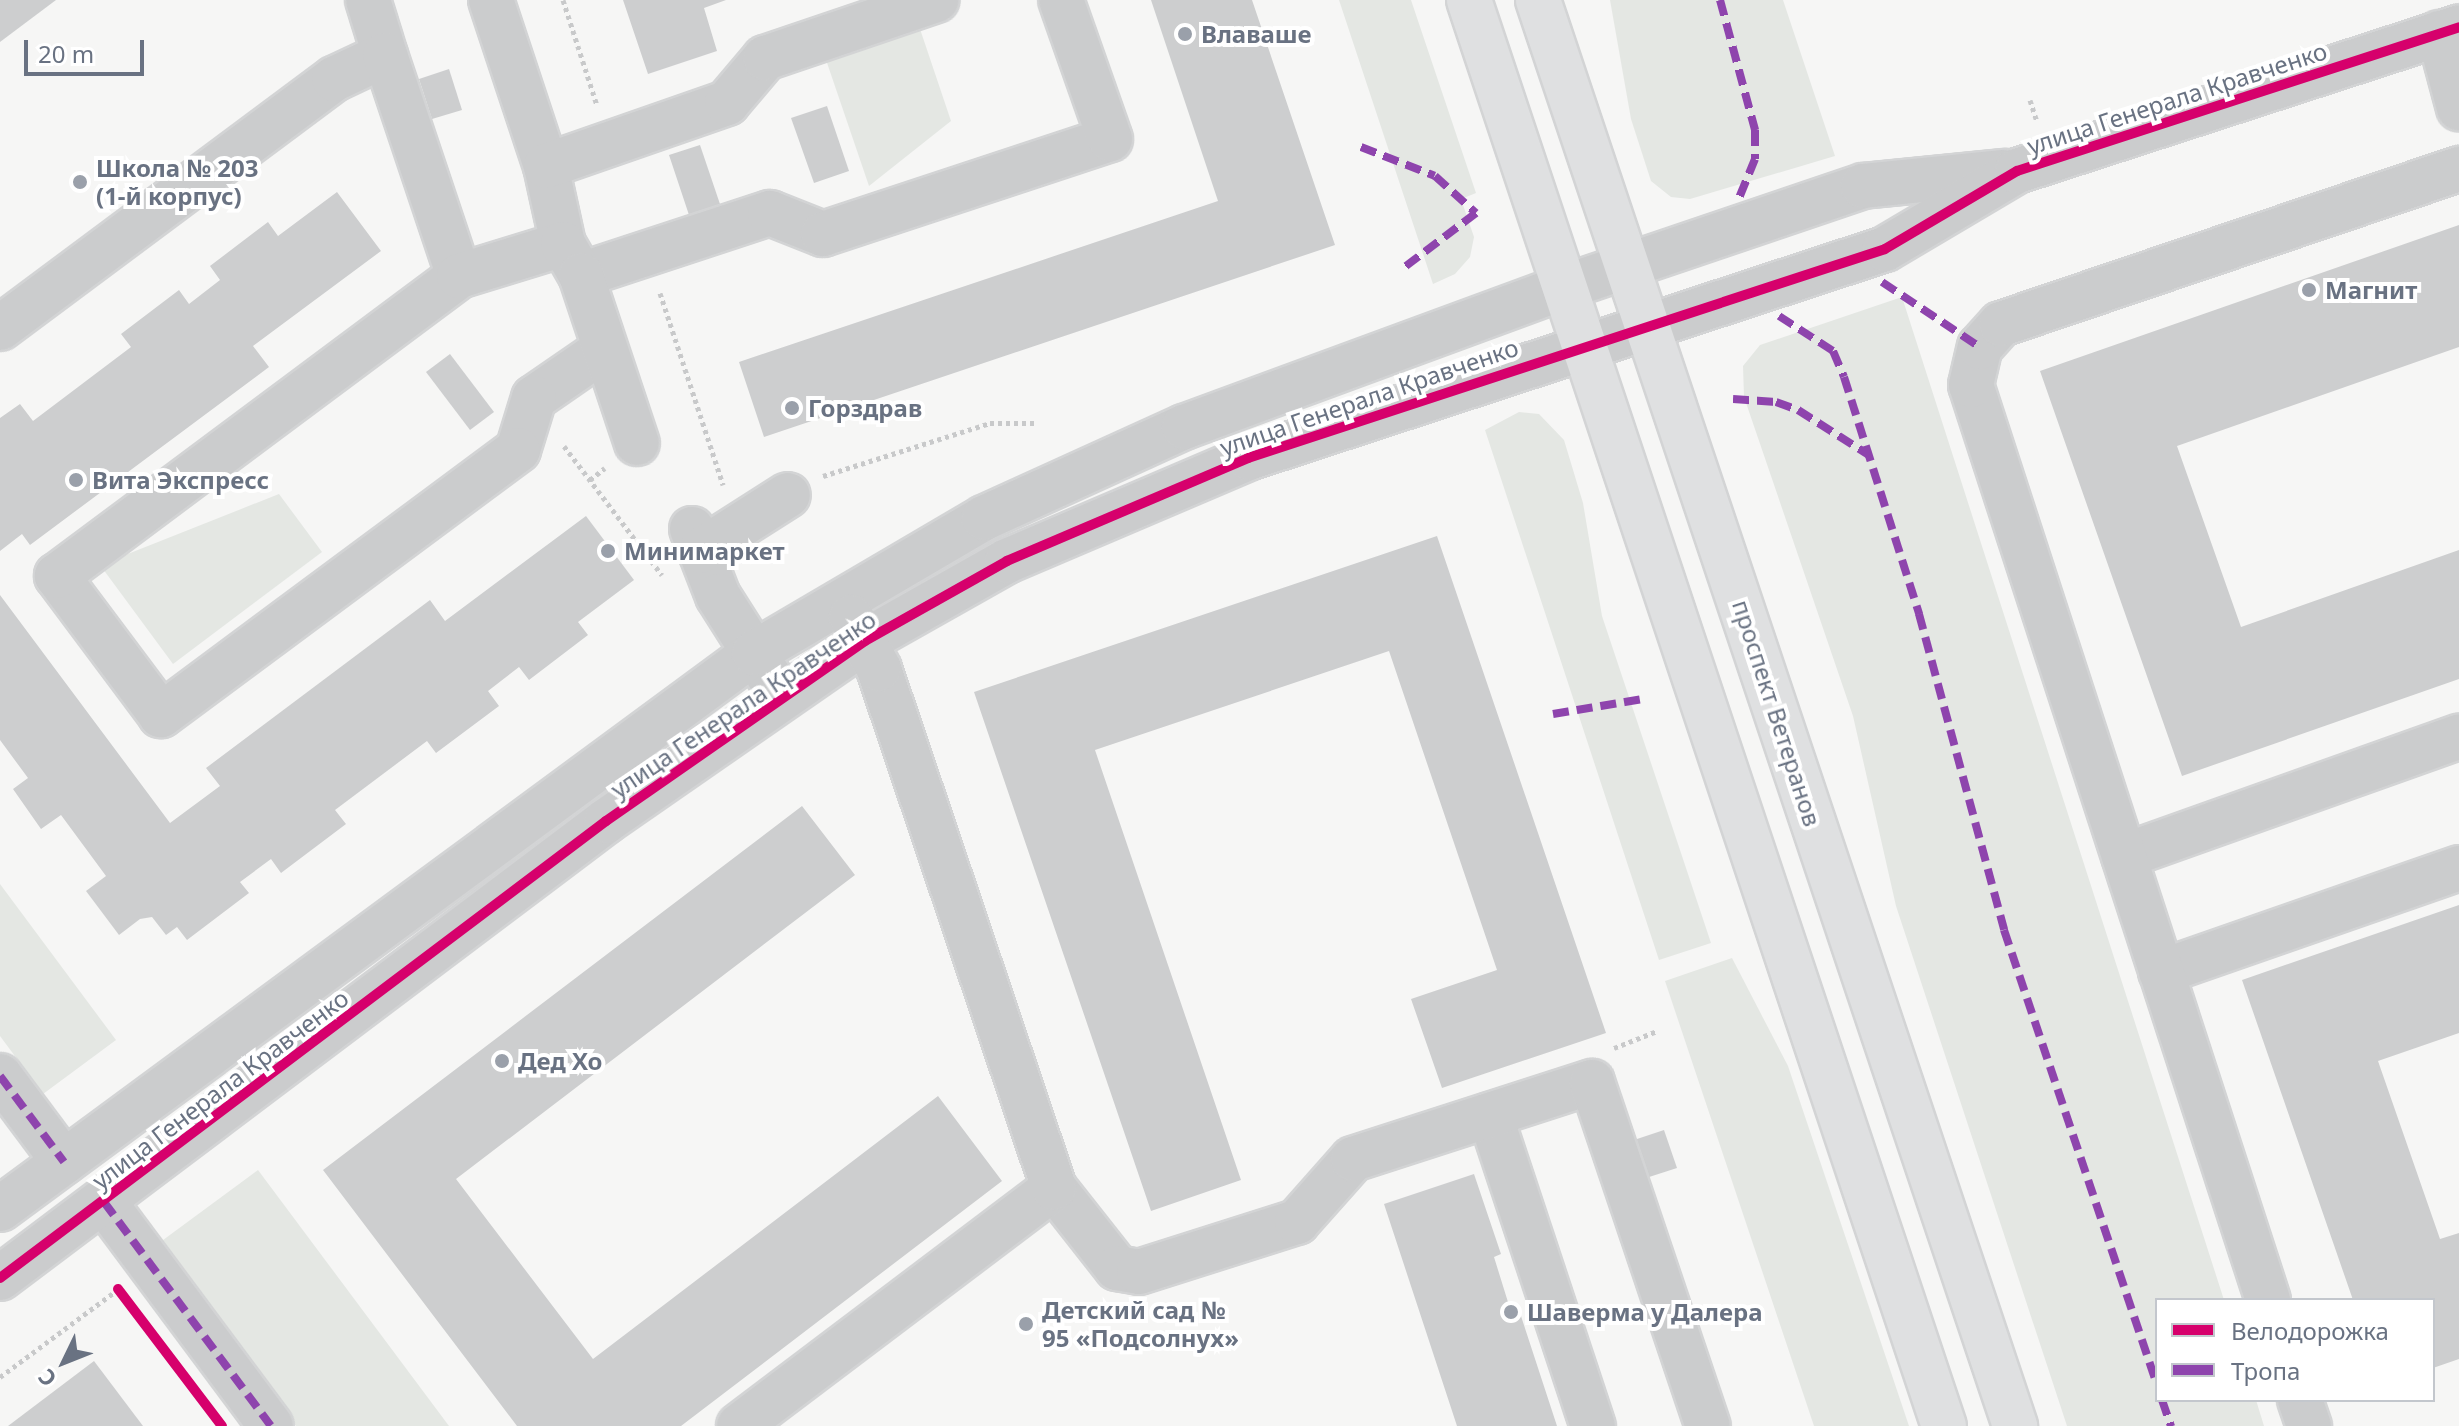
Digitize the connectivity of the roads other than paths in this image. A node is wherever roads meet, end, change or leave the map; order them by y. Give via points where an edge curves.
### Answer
1 (368, 0) edge
2 (491, 0) edge
3 (936, 0) edge
4 (1061, 0) edge
5 (1469, 0) edge
6 (1538, 0) edge
7 (2449, 30) edge
8 (385, 55) junction
9 (2459, 108) edge
10 (546, 166) junction
11 (2459, 169) edge
12 (2017, 171) junction
13 (572, 260) junction
14 (1628, 265) junction
15 (459, 276) junction
16 (1565, 287) junction
17 (1648, 324) junction
18 (0, 328) edge
19 (1584, 345) junction
20 (605, 349) junction
21 (637, 443) dead end
22 (788, 495) road end
23 (840, 598) junction
24 (865, 641) junction
25 (754, 653) junction
26 (782, 697) junction
27 (2459, 737) edge
28 (2124, 856) junction
29 (2459, 868) edge
30 (2161, 972) junction
31 (0, 1076) edge
32 (1490, 1115) junction
33 (64, 1162) junction
34 (1054, 1188) junction
35 (104, 1202) junction
36 (0, 1209) edge
37 (0, 1278) edge
38 (2267, 1298) edge
39 (2301, 1402) edge
40 (271, 1426) edge
41 (739, 1426) edge
42 (1593, 1426) edge
43 (1708, 1426) edge
44 (1944, 1426) edge
45 (2015, 1426) edge
46 (2309, 1426) edge

1 - 8 street
2 - 10 street
3 - 10 street via 765,58 727,103
4 - 13 street via 1110,139 823,234 770,213 648,253
5 - 16 main road
6 - 14 main road, проспект Ветеранов
7 - 9 street
7 - 12 street, улица Генерала Кравченко
8 - 15 street
8 - 18 street via 334,79
10 - 13 street
11 - 28 street via 2001,324 1980,347 1971,385
12 - 14 street, улица Генерала Кравченко via 1863,186
12 - 17 street, улица Генерала Кравченко via 1885,249
13 - 15 street
13 - 20 street
14 - 16 street, улица Генерала Кравченко
14 - 17 main road, проспект Ветеранов
15 - 20 street via 57,576 161,715 518,450 534,398
16 - 19 main road
16 - 23 street, улица Генерала Кравченко via 1184,427 984,518
17 - 19 street, улица Генерала Кравченко
17 - 45 main road, проспект Ветеранов
19 - 24 street, улица Генерала Кравченко via 1248,458 1128,507 1007,561
19 - 44 main road
20 - 21 street
22 - 25 street via 737,528 696,540 718,596
23 - 24 street
23 - 25 street, улица Генерала Кравченко
24 - 26 street, улица Генерала Кравченко
24 - 34 street via 879,669
25 - 26 street
25 - 33 street, улица Генерала Кравченко
26 - 35 street, улица Генерала Кравченко via 606,821
27 - 28 street
28 - 30 street
29 - 30 street
30 - 38 street
31 - 33 street
32 - 34 street via 1353,1159 1297,1222 1139,1272 1117,1268
32 - 42 street
32 - 43 street via 1592,1082
33 - 36 street, улица Генерала Кравченко
34 - 41 street
35 - 37 street, улица Генерала Кравченко
35 - 40 street
39 - 46 street

